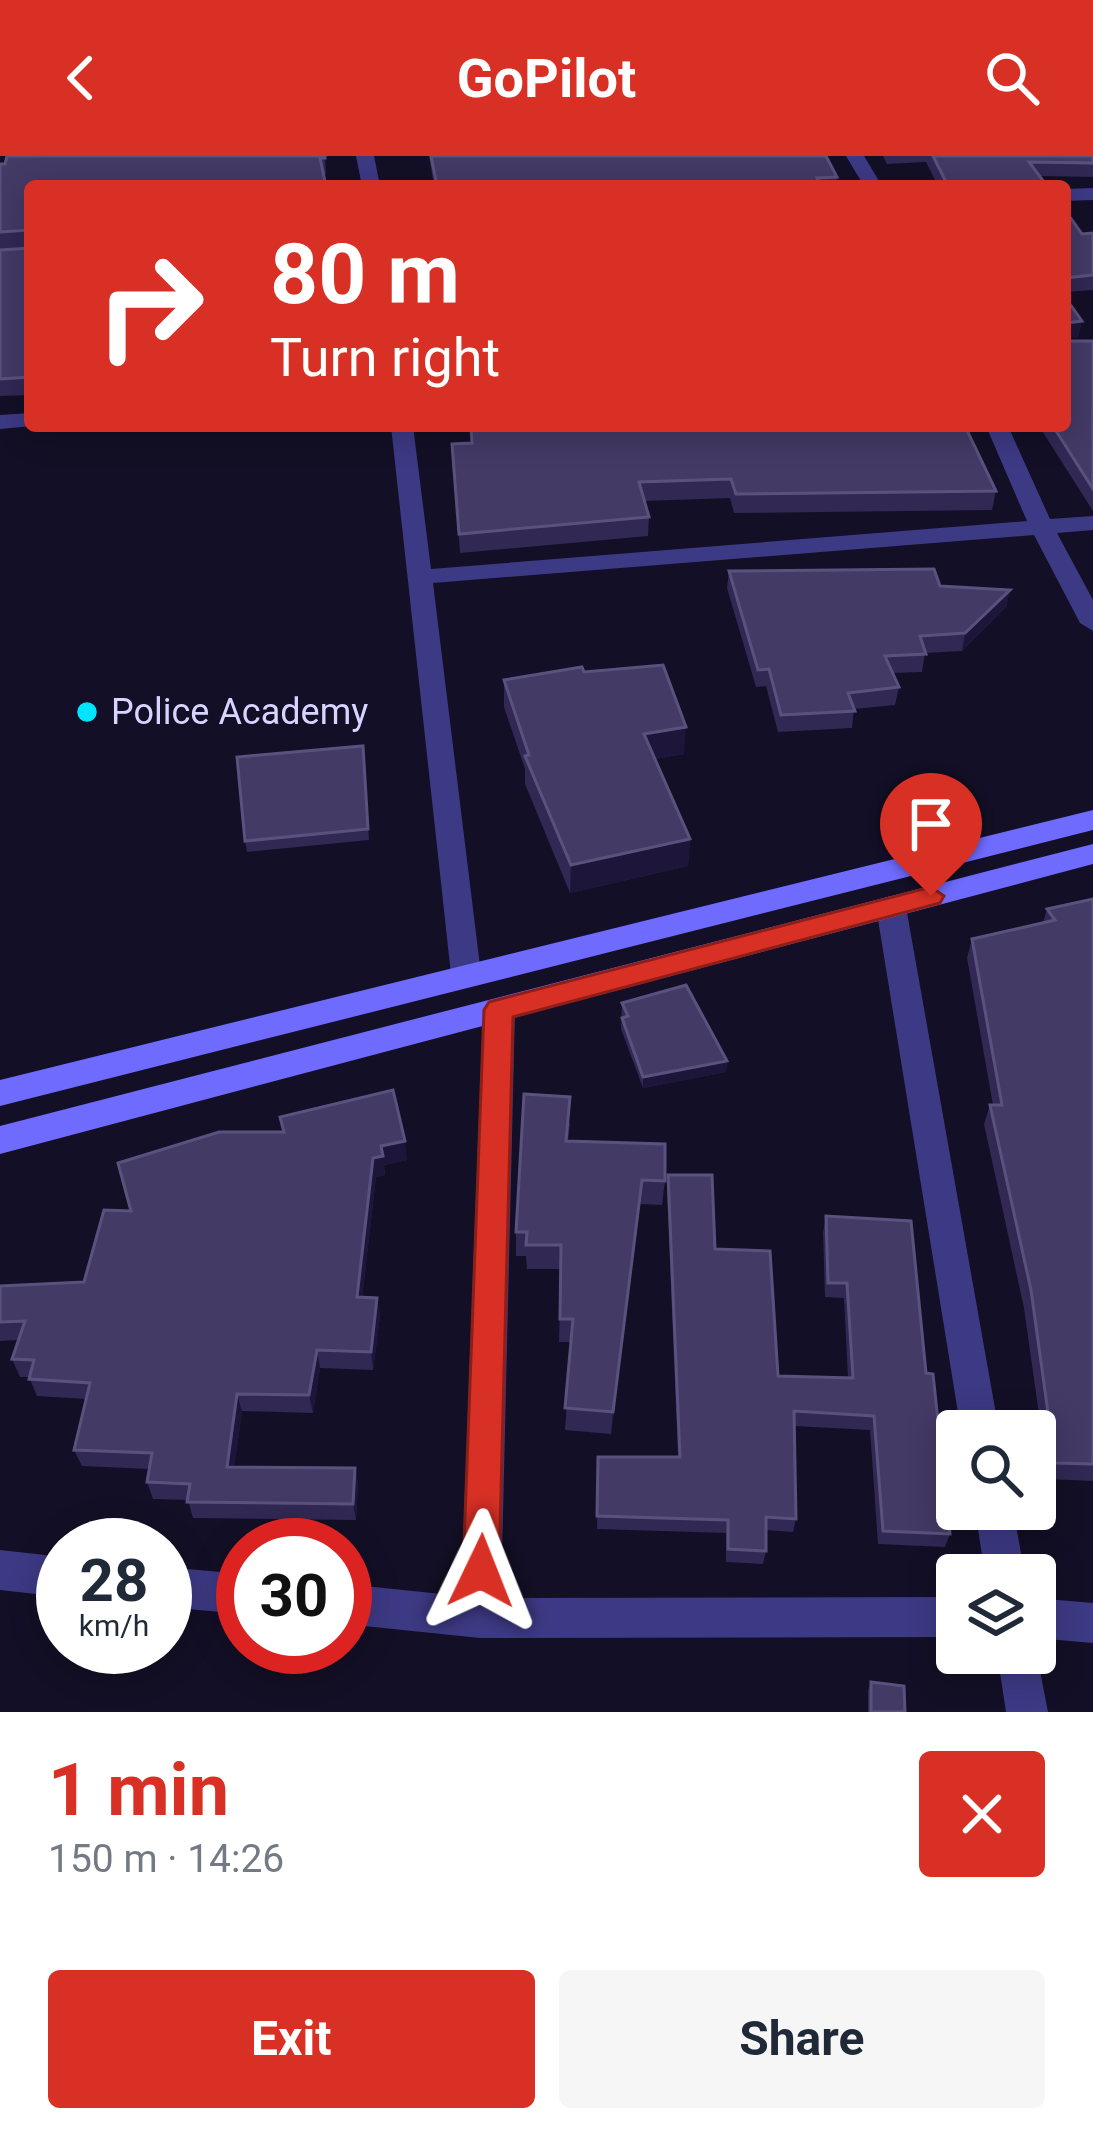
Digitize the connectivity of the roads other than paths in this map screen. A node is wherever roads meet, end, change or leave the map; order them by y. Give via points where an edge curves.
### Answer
1 (403, 432) edge
2 (1000, 432) edge
3 (1093, 523) edge
4 (1041, 526) junction
5 (418, 578) junction
6 (1093, 622) edge
7 (1093, 820) edge
8 (1093, 854) edge
9 (891, 907) junction
10 (466, 974) junction
11 (499, 1010) junction
12 (0, 1094) edge
13 (0, 1140) edge
14 (976, 1410) edge
15 (0, 1570) edge
16 (36, 1573) edge
17 (372, 1607) edge
18 (936, 1616) edge
19 (479, 1618) junction
20 (1056, 1620) edge
21 (1093, 1623) edge
22 (1021, 1674) edge
23 (1027, 1712) edge

1 - 5 street
2 - 4 street
3 - 4 street
4 - 5 street
4 - 6 street
5 - 10 street
7 - 10 street
8 - 9 street
9 - 11 street
9 - 14 street
10 - 12 street
11 - 13 street
11 - 19 street
15 - 16 street
17 - 19 street
18 - 19 street
20 - 21 street
22 - 23 street

